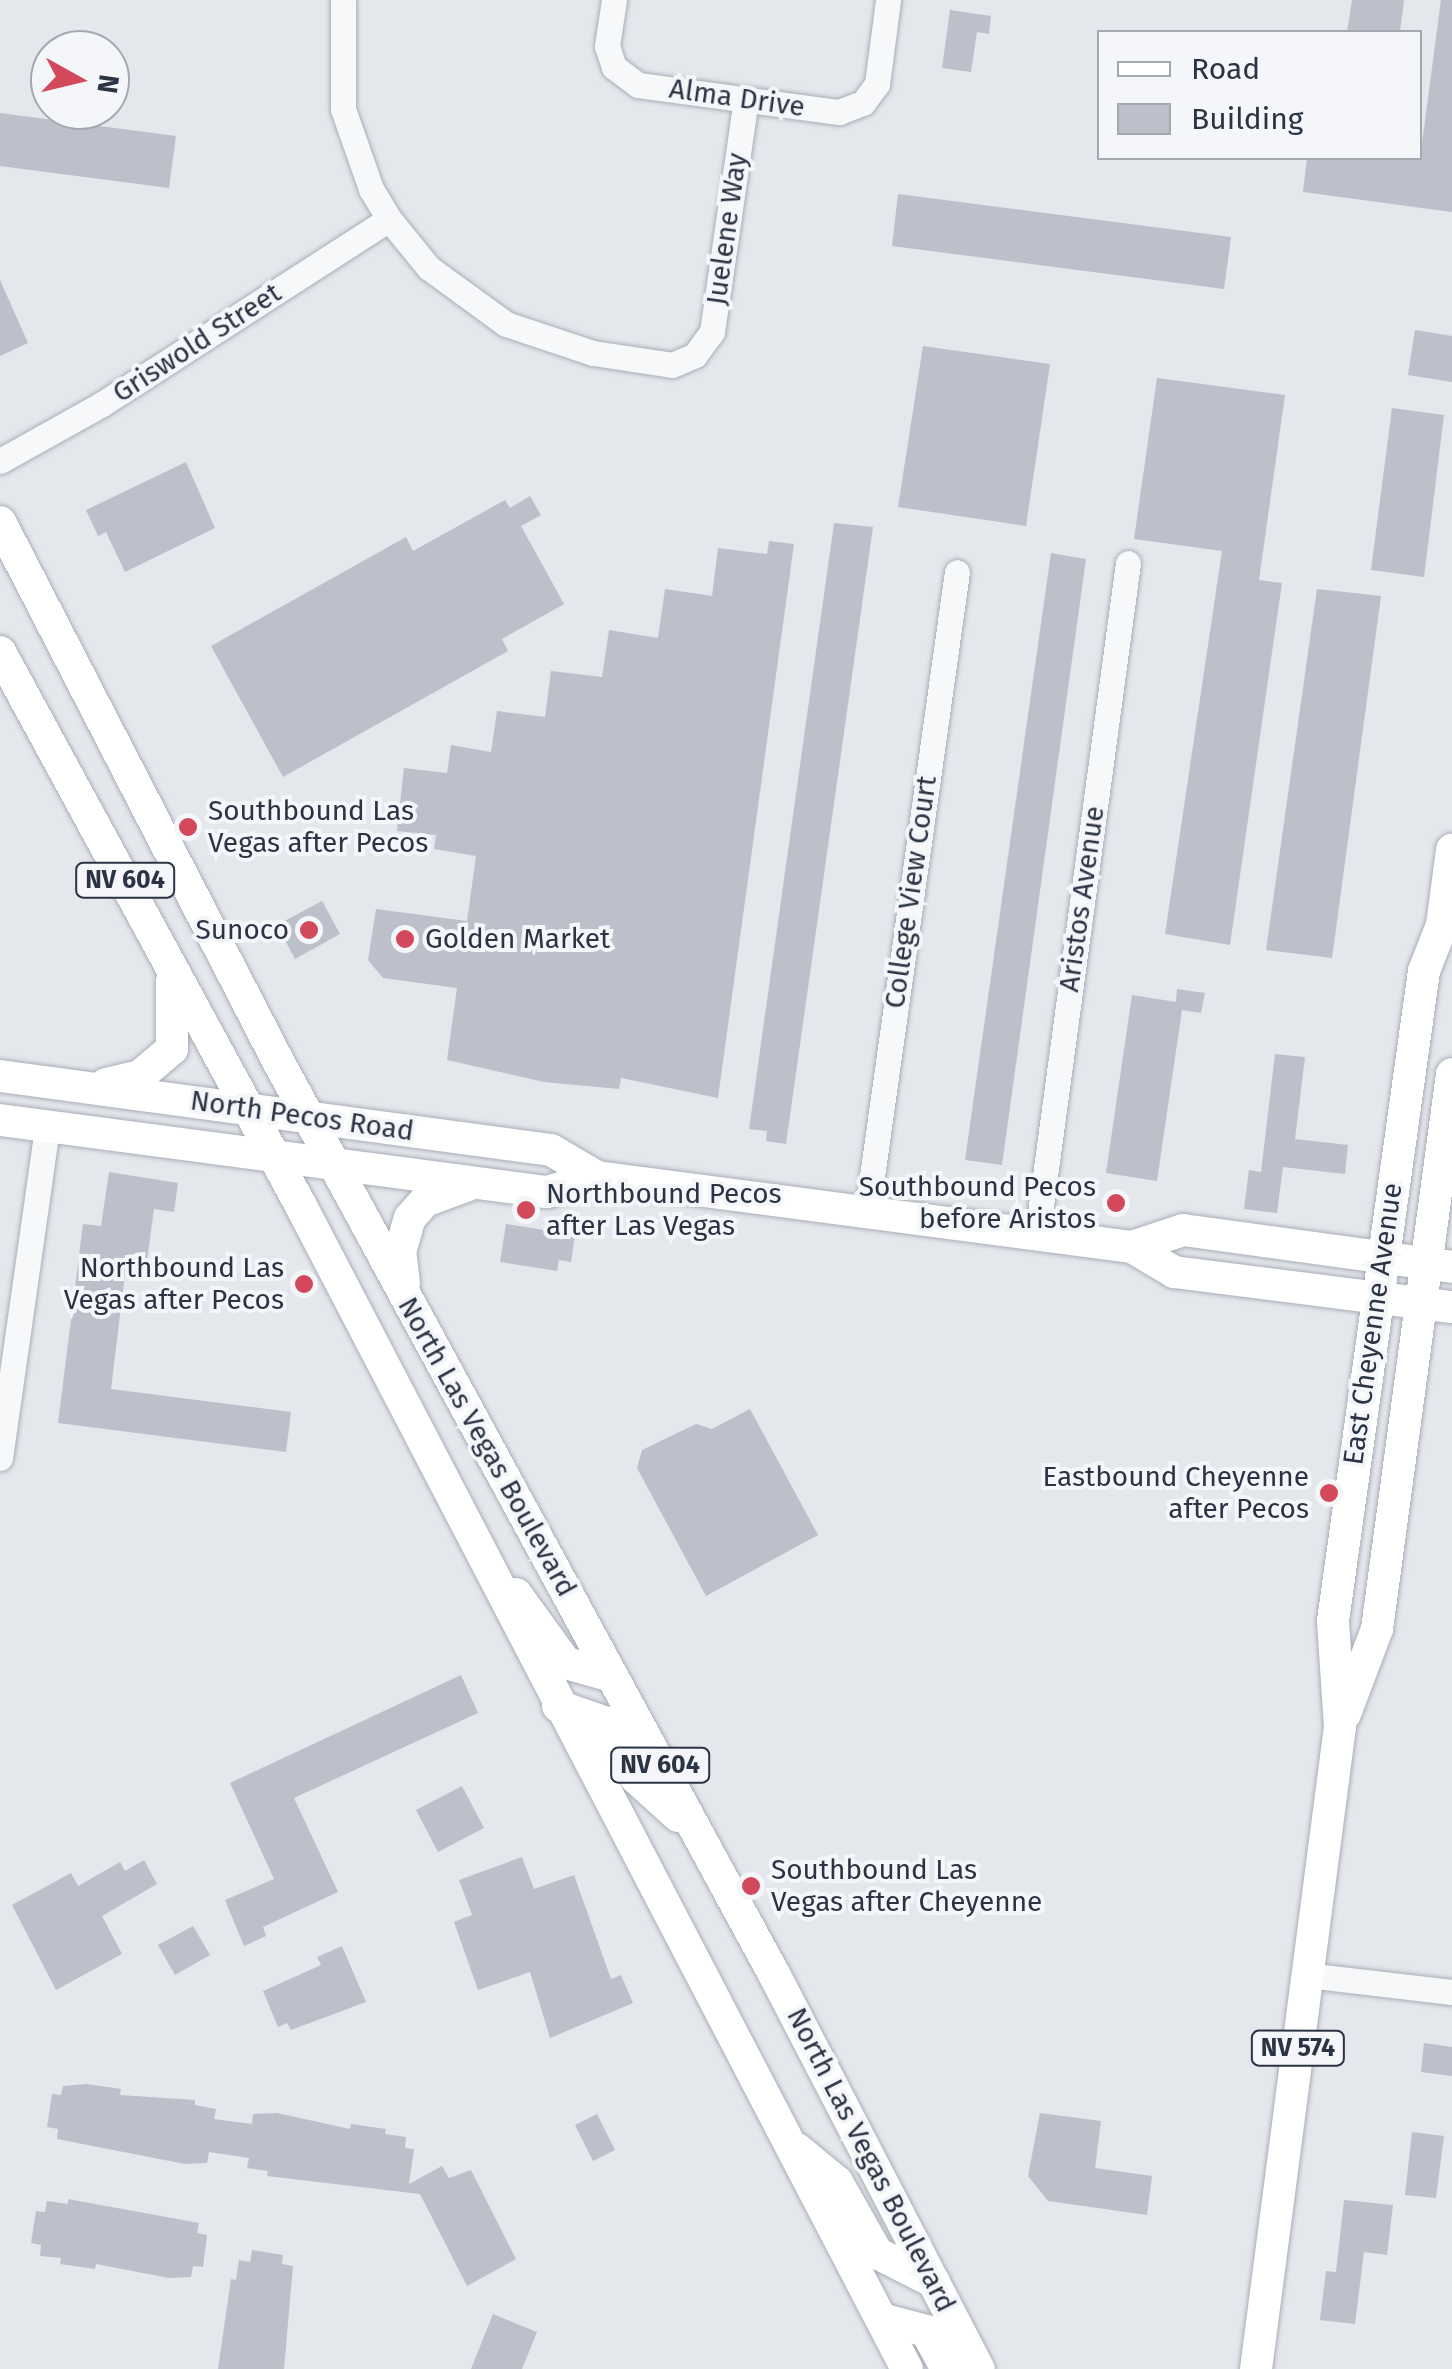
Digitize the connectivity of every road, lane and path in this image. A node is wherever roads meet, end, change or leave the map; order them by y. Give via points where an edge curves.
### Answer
1 (343, 0) edge
2 (614, 0) edge
3 (888, 0) edge
4 (746, 99) junction
5 (390, 219) junction
6 (0, 461) edge
7 (0, 522) edge
8 (1128, 563) dead end
9 (12, 566) edge
10 (957, 572) dead end
11 (0, 652) edge
12 (1452, 850) edge
13 (1447, 936) edge
14 (166, 957) junction
15 (1452, 1074) edge
16 (0, 1076) edge
17 (88, 1087) junction
18 (248, 1109) junction
19 (308, 1117) junction
20 (0, 1120) edge
21 (48, 1126) junction
22 (274, 1156) junction
23 (334, 1165) junction
24 (596, 1177) junction
25 (474, 1182) junction
26 (867, 1212) junction
27 (1037, 1235) junction
28 (1132, 1247) junction
29 (1382, 1258) junction
30 (1439, 1266) edge
31 (406, 1298) junction
32 (1376, 1298) junction
33 (1436, 1306) edge
34 (0, 1458) edge
35 (480, 1554) junction
36 (612, 1676) junction
37 (558, 1706) junction
38 (1340, 1727) junction
39 (696, 1832) junction
40 (1307, 1975) junction
41 (1452, 1992) edge
42 (782, 2136) junction
43 (934, 2282) junction
44 (881, 2319) junction
45 (907, 2369) edge
46 (947, 2369) edge
47 (979, 2369) edge
48 (1256, 2369) edge

1 - 5 street via 344,109 371,189
2 - 4 street, Alma Drive via 607,46 614,68 638,85
3 - 4 street, Alma Drive via 877,84 863,103 839,112
4 - 5 street, Juelene Way via 712,332 696,354 672,365 593,353 506,324 429,268
5 - 6 street, Griswold Street via 102,404
7 - 9 main road, North Las Vegas Boulevard / NV 604
8 - 27 street, Aristos Avenue
9 - 19 main road, North Las Vegas Boulevard / NV 604
10 - 26 street, College View Court
11 - 14 main road, North Las Vegas Boulevard / NV 604
12 - 13 main road, East Cheyenne Avenue / NV 574
13 - 29 main road, East Cheyenne Avenue / NV 574 via 1424,970
14 - 17 main road via 175,997 172,1049 140,1076
14 - 18 main road, North Las Vegas Boulevard / NV 604
15 - 30 main road, East Cheyenne Avenue / NV 574
16 - 17 main road, North Pecos Road
17 - 18 main road, North Pecos Road
18 - 19 main road, North Pecos Road
18 - 22 main road, North Las Vegas Boulevard / NV 604
19 - 23 main road, North Las Vegas Boulevard / NV 604
19 - 24 main road, North Pecos Road via 552,1150
20 - 21 main road, North Pecos Road
21 - 22 main road, North Pecos Road
21 - 34 street
22 - 23 main road, North Pecos Road
22 - 35 main road, North Las Vegas Boulevard / NV 604
23 - 25 main road, North Pecos Road
23 - 31 main road, North Las Vegas Boulevard / NV 604
24 - 25 main road, North Pecos Road via 547,1192
24 - 26 main road, North Pecos Road
25 - 31 main road via 425,1201 410,1218 400,1252
26 - 27 main road, North Pecos Road
27 - 28 main road, North Pecos Road
28 - 29 main road, North Pecos Road via 1183,1230
28 - 32 main road, North Pecos Road via 1174,1272
29 - 30 main road, North Pecos Road
29 - 32 main road, East Cheyenne Avenue / NV 574
30 - 33 main road, East Cheyenne Avenue / NV 574
31 - 36 main road, North Las Vegas Boulevard / NV 604
32 - 33 main road, North Pecos Road
32 - 38 main road, East Cheyenne Avenue / NV 574 via 1333,1621
33 - 38 main road, East Cheyenne Avenue / NV 574 via 1377,1629
35 - 36 main road via 566,1662
35 - 37 main road, North Las Vegas Boulevard / NV 604
36 - 39 main road, North Las Vegas Boulevard / NV 604
37 - 39 main road via 604,1722 636,1778
37 - 42 main road, North Las Vegas Boulevard / NV 604
38 - 40 main road, East Cheyenne Avenue / NV 574
39 - 43 main road, North Las Vegas Boulevard / NV 604
40 - 41 street
40 - 48 main road, East Cheyenne Avenue / NV 574
42 - 43 main road via 836,2182 877,2253
42 - 44 main road, North Las Vegas Boulevard / NV 604
43 - 47 main road, North Las Vegas Boulevard / NV 604
44 - 45 main road, North Las Vegas Boulevard / NV 604
44 - 46 main road via 926,2331

